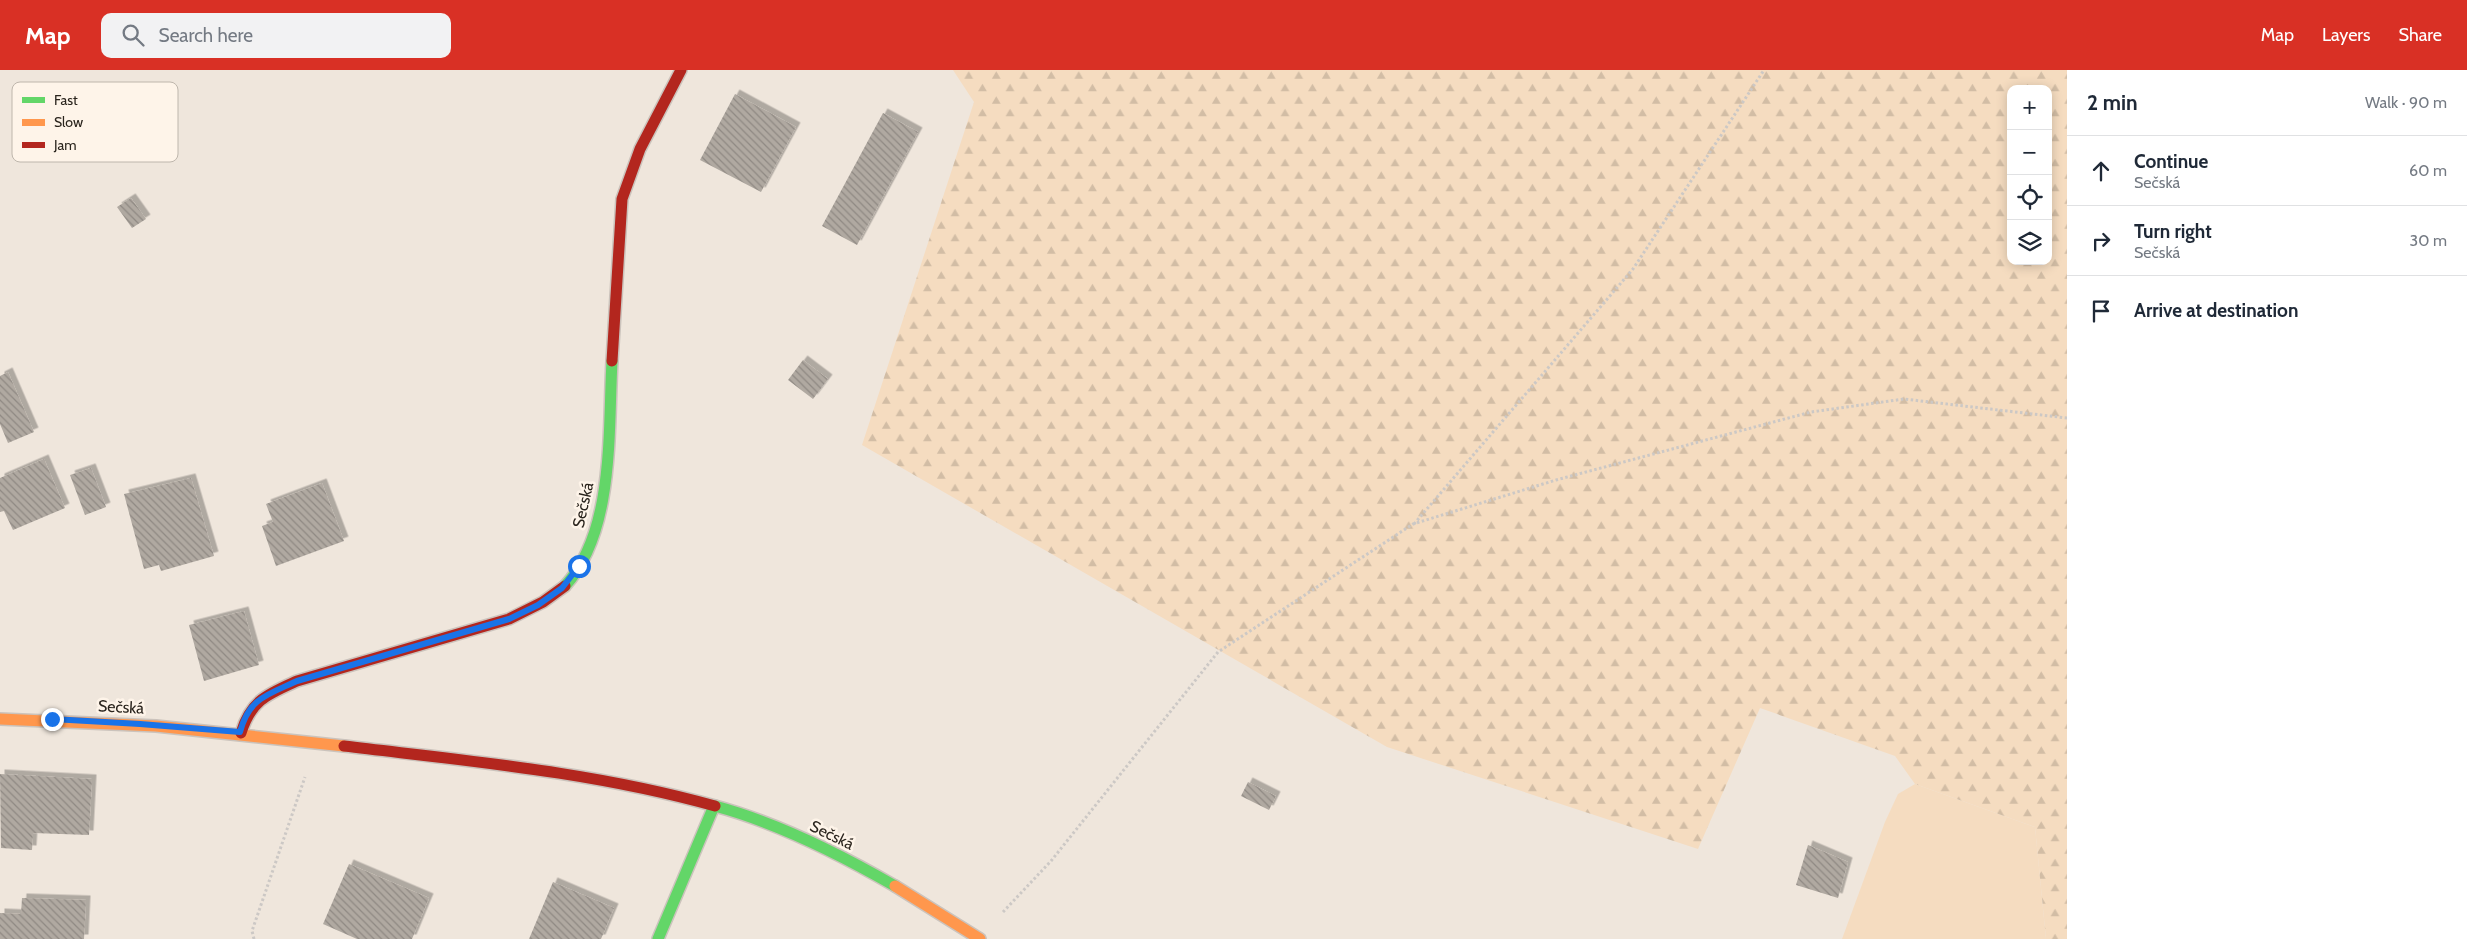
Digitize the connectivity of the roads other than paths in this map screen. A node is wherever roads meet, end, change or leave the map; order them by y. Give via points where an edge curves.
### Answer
1 (681, 70) edge
2 (0, 719) edge
3 (240, 732) junction
4 (714, 806) junction
5 (979, 938) edge
6 (658, 939) edge

1 - 3 street, Sečská via 649,128 622,199 606,480 600,512 579,566 562,588 538,605 509,619 297,681 268,694 251,706
2 - 3 street, Sečská via 140,724
3 - 4 street, Sečská via 517,767 613,782
4 - 5 street, Sečská via 819,845 921,900
4 - 6 street

